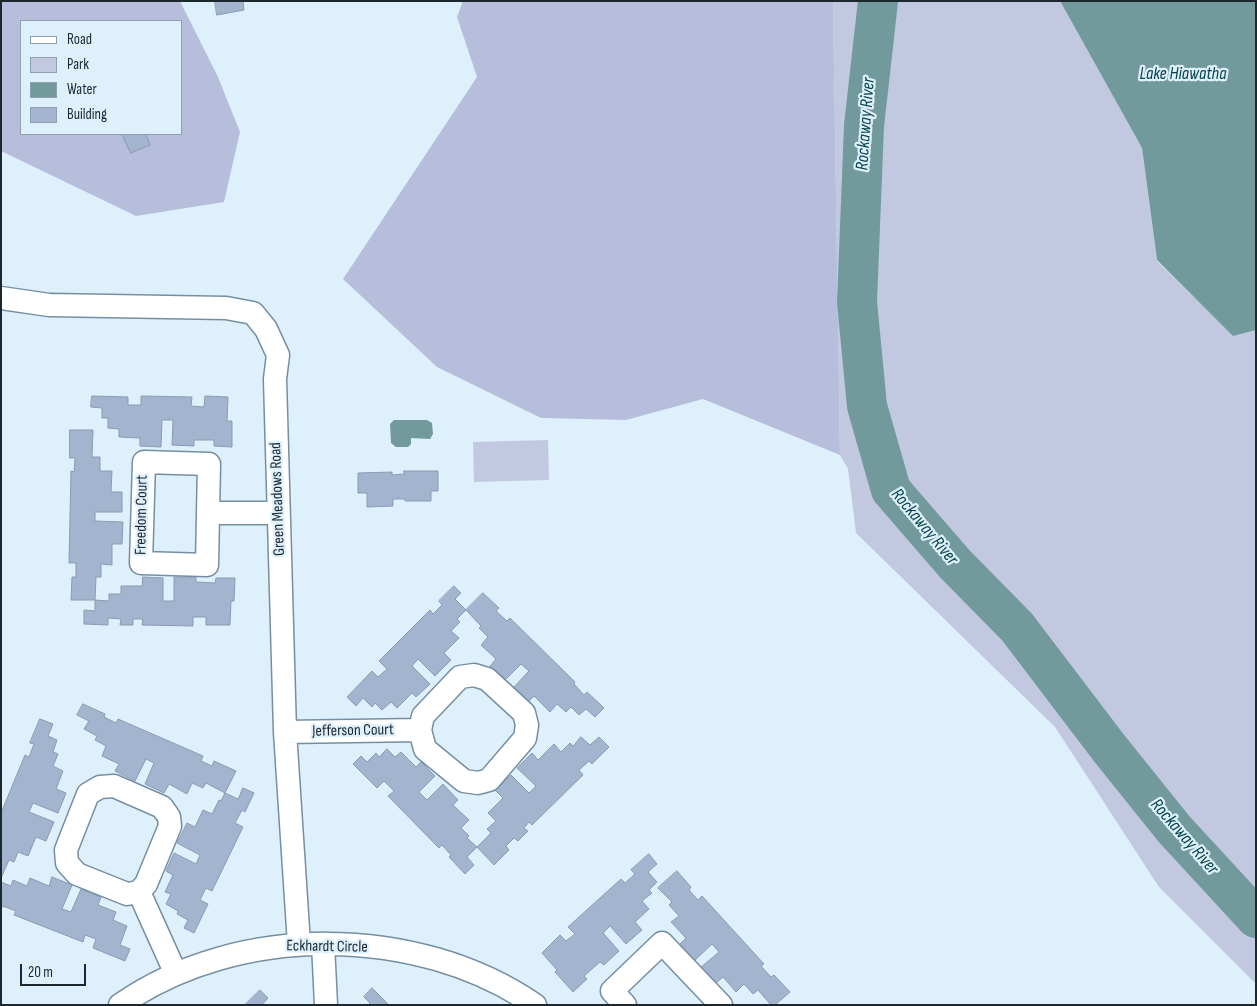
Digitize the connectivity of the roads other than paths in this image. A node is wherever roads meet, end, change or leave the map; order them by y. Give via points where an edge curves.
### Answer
1 (1, 298) edge
2 (208, 512) junction
3 (278, 513) junction
4 (420, 730) junction
5 (285, 732) junction
6 (139, 892) junction
7 (299, 944) junction
8 (323, 944) junction
9 (176, 974) junction
10 (120, 1005) edge
11 (326, 1005) edge
12 (535, 1005) edge
13 (625, 1005) edge
14 (721, 1005) edge

1 - 3 street, Green Meadows Road via 49,305 226,308 253,313 266,328 278,355 275,379
2 - 2 street, Freedom Court via 207,565 141,563 144,462 209,464
2 - 3 street
3 - 5 street, Green Meadows Road
4 - 4 street via 423,716 460,677 474,675 487,679 524,713 527,725 525,738 490,780 478,783 464,781 426,749
4 - 5 street, Jefferson Court
5 - 7 street, Green Meadows Road
6 - 6 street via 127,894 77,874 67,863 66,850 88,794 100,786 114,786 162,807 169,816 170,826 146,884
6 - 9 street
7 - 8 street, Eckhardt Circle
7 - 9 street, Eckhardt Circle via 211,960
8 - 11 street
8 - 12 street, Eckhardt Circle via 409,951 448,962 494,981
9 - 10 street, Eckhardt Circle
13 - 14 street via 612,991 662,943

